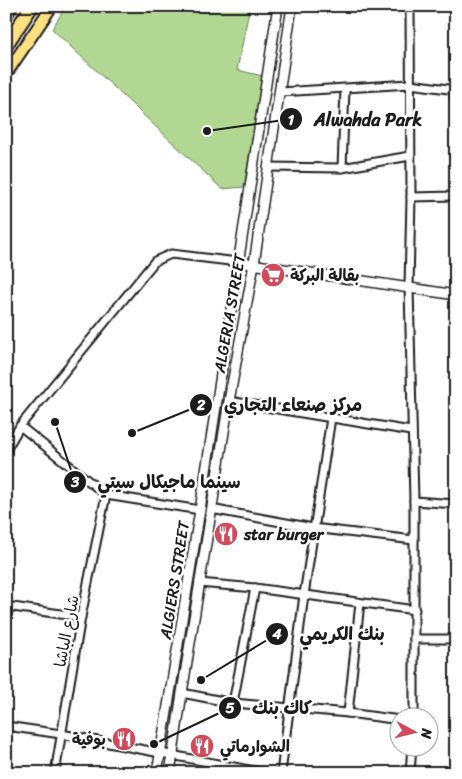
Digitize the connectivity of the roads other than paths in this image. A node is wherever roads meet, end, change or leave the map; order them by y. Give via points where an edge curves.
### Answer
1 (11, 6) edge
2 (32, 6) edge
3 (52, 6) edge
4 (410, 6) edge
5 (278, 10) edge
6 (292, 11) edge
7 (6, 14) edge
8 (6, 45) edge
9 (6, 74) edge
10 (410, 84) junction
11 (344, 89) junction
12 (455, 90) edge
13 (280, 92) junction
14 (456, 110) edge
15 (410, 156) junction
16 (268, 167) junction
17 (342, 168) junction
18 (456, 196) edge
19 (411, 197) junction
20 (238, 262) junction
21 (254, 264) junction
22 (409, 287) junction
23 (456, 295) edge
24 (229, 400) junction
25 (331, 418) junction
26 (20, 426) junction
27 (412, 431) junction
28 (6, 450) edge
29 (106, 496) junction
30 (414, 501) junction
31 (456, 504) edge
32 (211, 509) junction
33 (200, 510) junction
34 (314, 528) junction
35 (414, 540) junction
36 (199, 583) junction
37 (255, 588) junction
38 (304, 595) junction
39 (360, 603) junction
40 (6, 606) edge
41 (414, 610) junction
42 (82, 617) junction
43 (414, 639) junction
44 (456, 639) edge
45 (182, 693) junction
46 (233, 703) junction
47 (414, 706) edge
48 (290, 708) junction
49 (348, 714) junction
50 (390, 719) edge
51 (6, 726) edge
52 (61, 734) junction
53 (161, 754) junction
54 (173, 756) junction
55 (411, 756) edge
56 (55, 773) edge
57 (158, 773) edge
58 (170, 773) edge
59 (265, 773) edge
60 (281, 773) edge
61 (410, 773) edge

1 - 7 highway
2 - 8 highway
3 - 9 main road
4 - 10 street
5 - 6 main road
5 - 20 main road, ALGIERS STREET
6 - 13 main road, ALGERIA STREET
10 - 11 street
10 - 12 street
10 - 15 street
11 - 13 street
11 - 17 street
12 - 14 street
13 - 16 main road, ALGERIA STREET
15 - 17 street
15 - 19 street
16 - 17 street
16 - 21 main road, ALGERIA STREET
18 - 19 street
19 - 22 street
20 - 21 main road
20 - 26 street via 171,254 155,261
20 - 33 main road, ALGIERS STREET
21 - 22 main road
21 - 24 main road, ALGERIA STREET
22 - 23 main road
22 - 27 street
24 - 25 street
24 - 32 main road, ALGERIA STREET
25 - 27 street
25 - 34 street
26 - 28 street
26 - 29 street
27 - 30 street
29 - 33 street
29 - 42 street, شارع الباشا
30 - 31 street
30 - 35 street
32 - 33 main road
32 - 34 street
32 - 36 main road, ALGERIA STREET
33 - 53 main road, ALGIERS STREET
34 - 35 street
34 - 38 street
35 - 41 street
36 - 37 street
36 - 45 main road, ALGERIA STREET
37 - 38 street
37 - 46 street
38 - 39 street
38 - 48 street
39 - 41 street
39 - 49 street
40 - 42 street
41 - 43 street
42 - 52 street, شارع الباشا
43 - 44 street
43 - 47 street
45 - 46 street
45 - 54 main road, ALGERIA STREET
46 - 48 street
48 - 49 street
48 - 60 street
49 - 50 street
51 - 52 street
52 - 53 street
52 - 56 street, شارع الباشا
53 - 54 street
53 - 57 main road, ALGIERS STREET
54 - 58 main road, ALGERIA STREET
54 - 59 street
55 - 61 street

